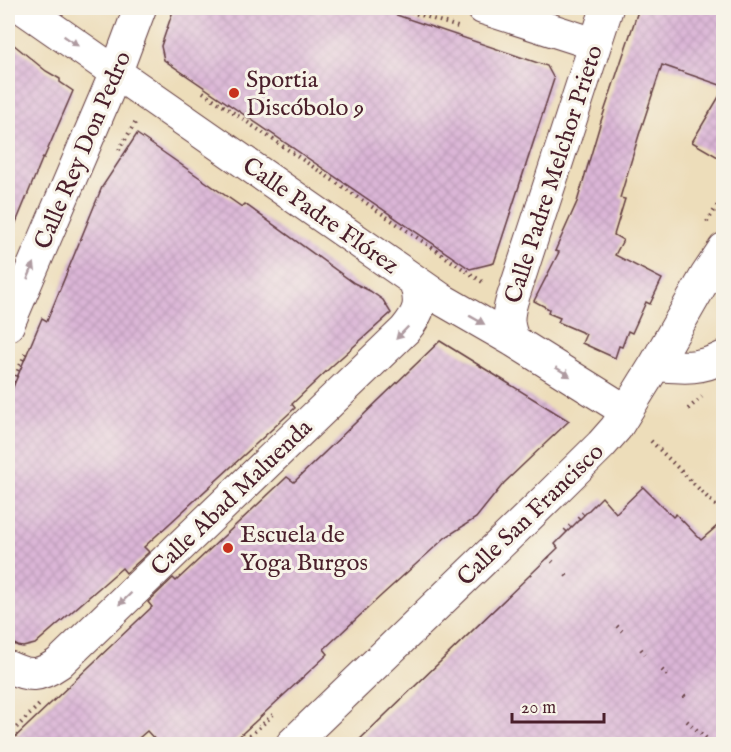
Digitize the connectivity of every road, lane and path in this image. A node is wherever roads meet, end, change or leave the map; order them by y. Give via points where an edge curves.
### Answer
1 (23, 8) edge
2 (140, 8) edge
3 (399, 8) edge
4 (607, 8) edge
5 (474, 18) edge
6 (595, 44) junction
7 (116, 72) junction
8 (196, 87) dead end
9 (723, 249) edge
10 (415, 281) junction
11 (486, 284) dead end
12 (8, 325) edge
13 (514, 340) junction
14 (723, 357) edge
15 (655, 365) junction
16 (626, 411) junction
17 (651, 441) dead end
18 (583, 513) dead end
19 (723, 514) edge
20 (578, 518) dead end
21 (570, 526) dead end
22 (565, 531) dead end
23 (548, 557) dead end
24 (553, 562) dead end
25 (616, 626) dead end
26 (622, 631) dead end
27 (641, 649) dead end
28 (645, 654) dead end
29 (8, 667) edge
30 (662, 670) dead end
31 (670, 678) dead end
32 (40, 704) dead end
33 (687, 721) dead end
34 (8, 736) edge
35 (292, 744) edge
36 (713, 744) edge

1 -> 7 street, Calle Padre Flórez
2 - 7 street, Calle Rey Don Pedro
3 - 5 path
4 - 6 street, Calle Padre Melchor Prieto
5 - 6 street
6 - 13 street, Calle Padre Melchor Prieto via 512,300 508,315
7 - 10 street, Calle Padre Flórez
12 -> 7 street, Calle Rey Don Pedro
8 - 11 path
9 - 15 street, Calle San Francisco
10 -> 13 street, Calle Padre Flórez
10 -> 29 street, Calle Abad Maluenda via 420,306 405,330 58,663 45,672 29,674
13 -> 16 street, Calle Padre Flórez
14 - 15 street via 701,366
15 - 16 street, Calle San Francisco
16 - 35 street, Calle San Francisco via 590,456
17 - 19 path
18 - 20 path
21 - 22 path
23 - 24 path
25 - 26 path
27 - 28 path
30 - 31 path
32 - 34 path
33 - 36 path

